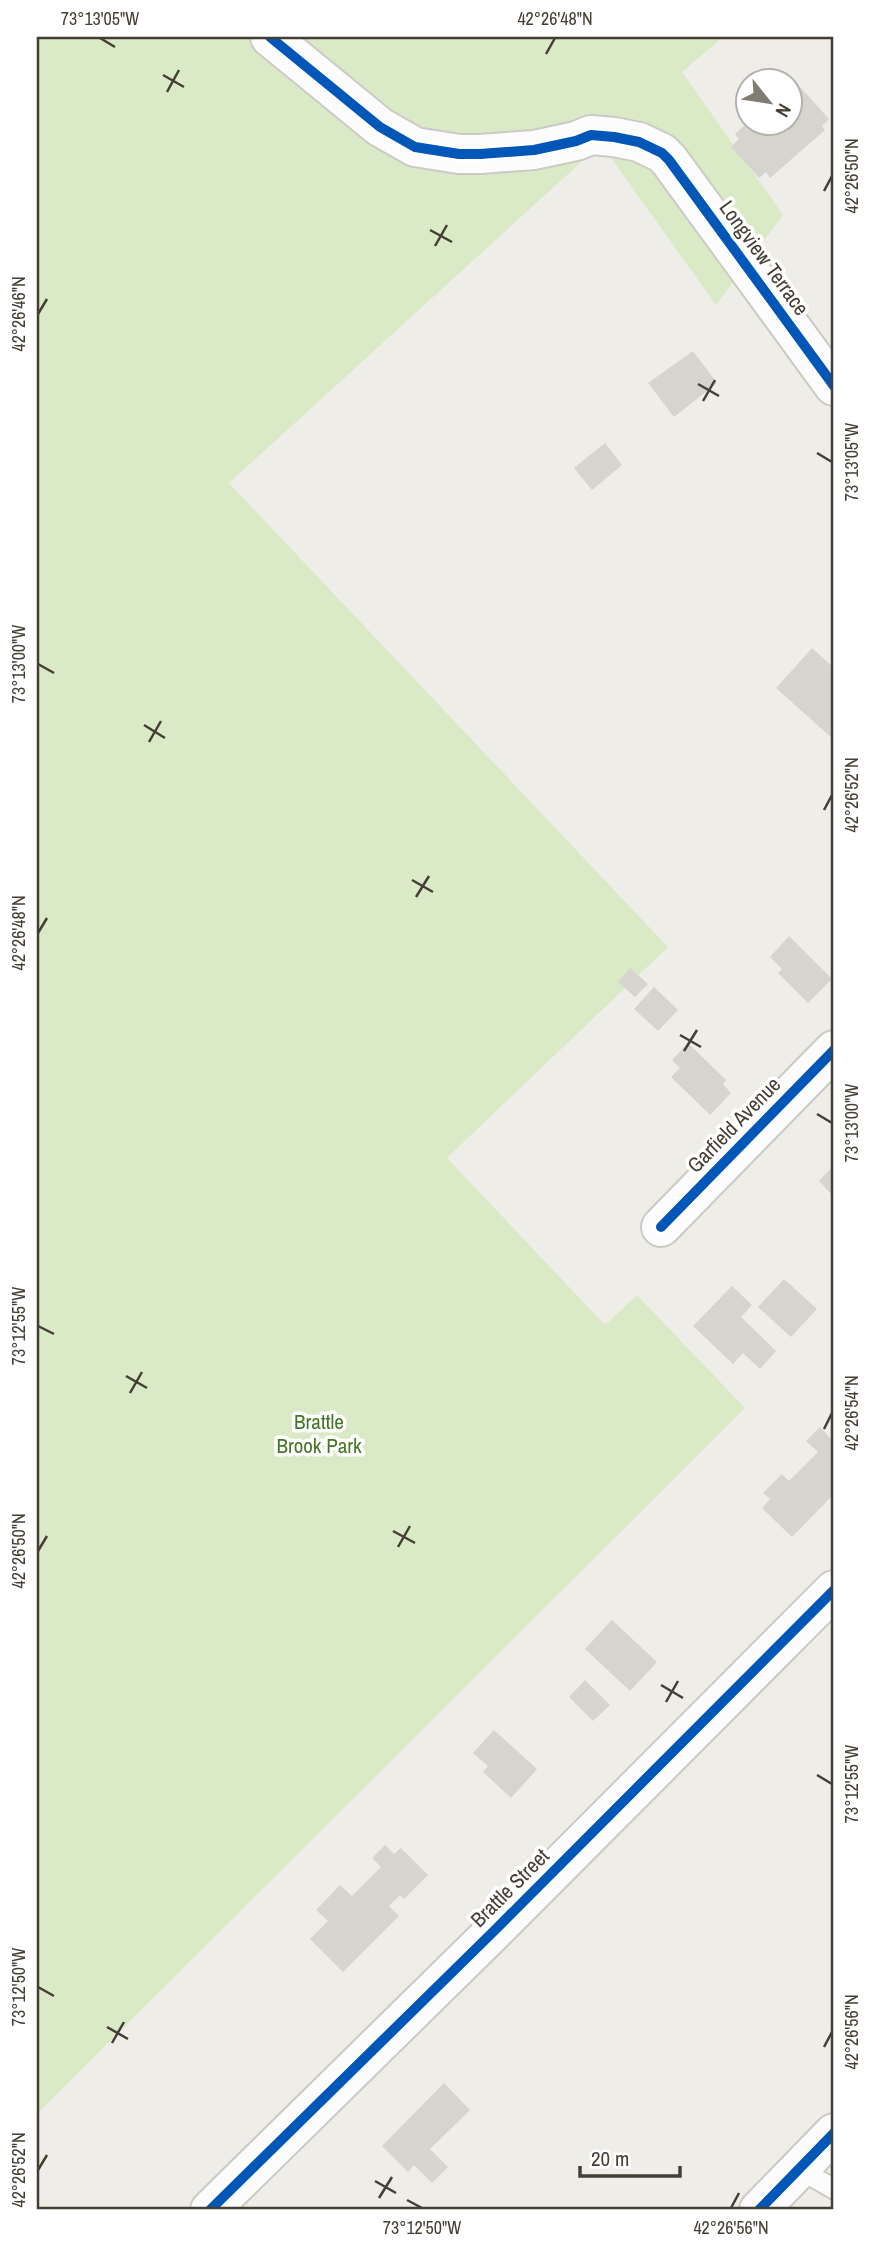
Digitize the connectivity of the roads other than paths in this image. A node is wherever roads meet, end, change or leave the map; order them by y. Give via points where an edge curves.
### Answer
1 (270, 37) edge
2 (834, 386) edge
3 (834, 1050) edge
4 (661, 1227) dead end
5 (834, 1591) edge
6 (834, 2133) edge
7 (799, 2169) junction
8 (834, 2189) edge
9 (210, 2210) edge
10 (759, 2210) edge

1 - 2 street, Longview Terrace via 380,127 415,147 480,154 534,150 591,135 639,142 662,153
3 - 4 street, Garfield Avenue
5 - 9 street, Brattle Street
6 - 7 street
7 - 8 lane
7 - 10 street

